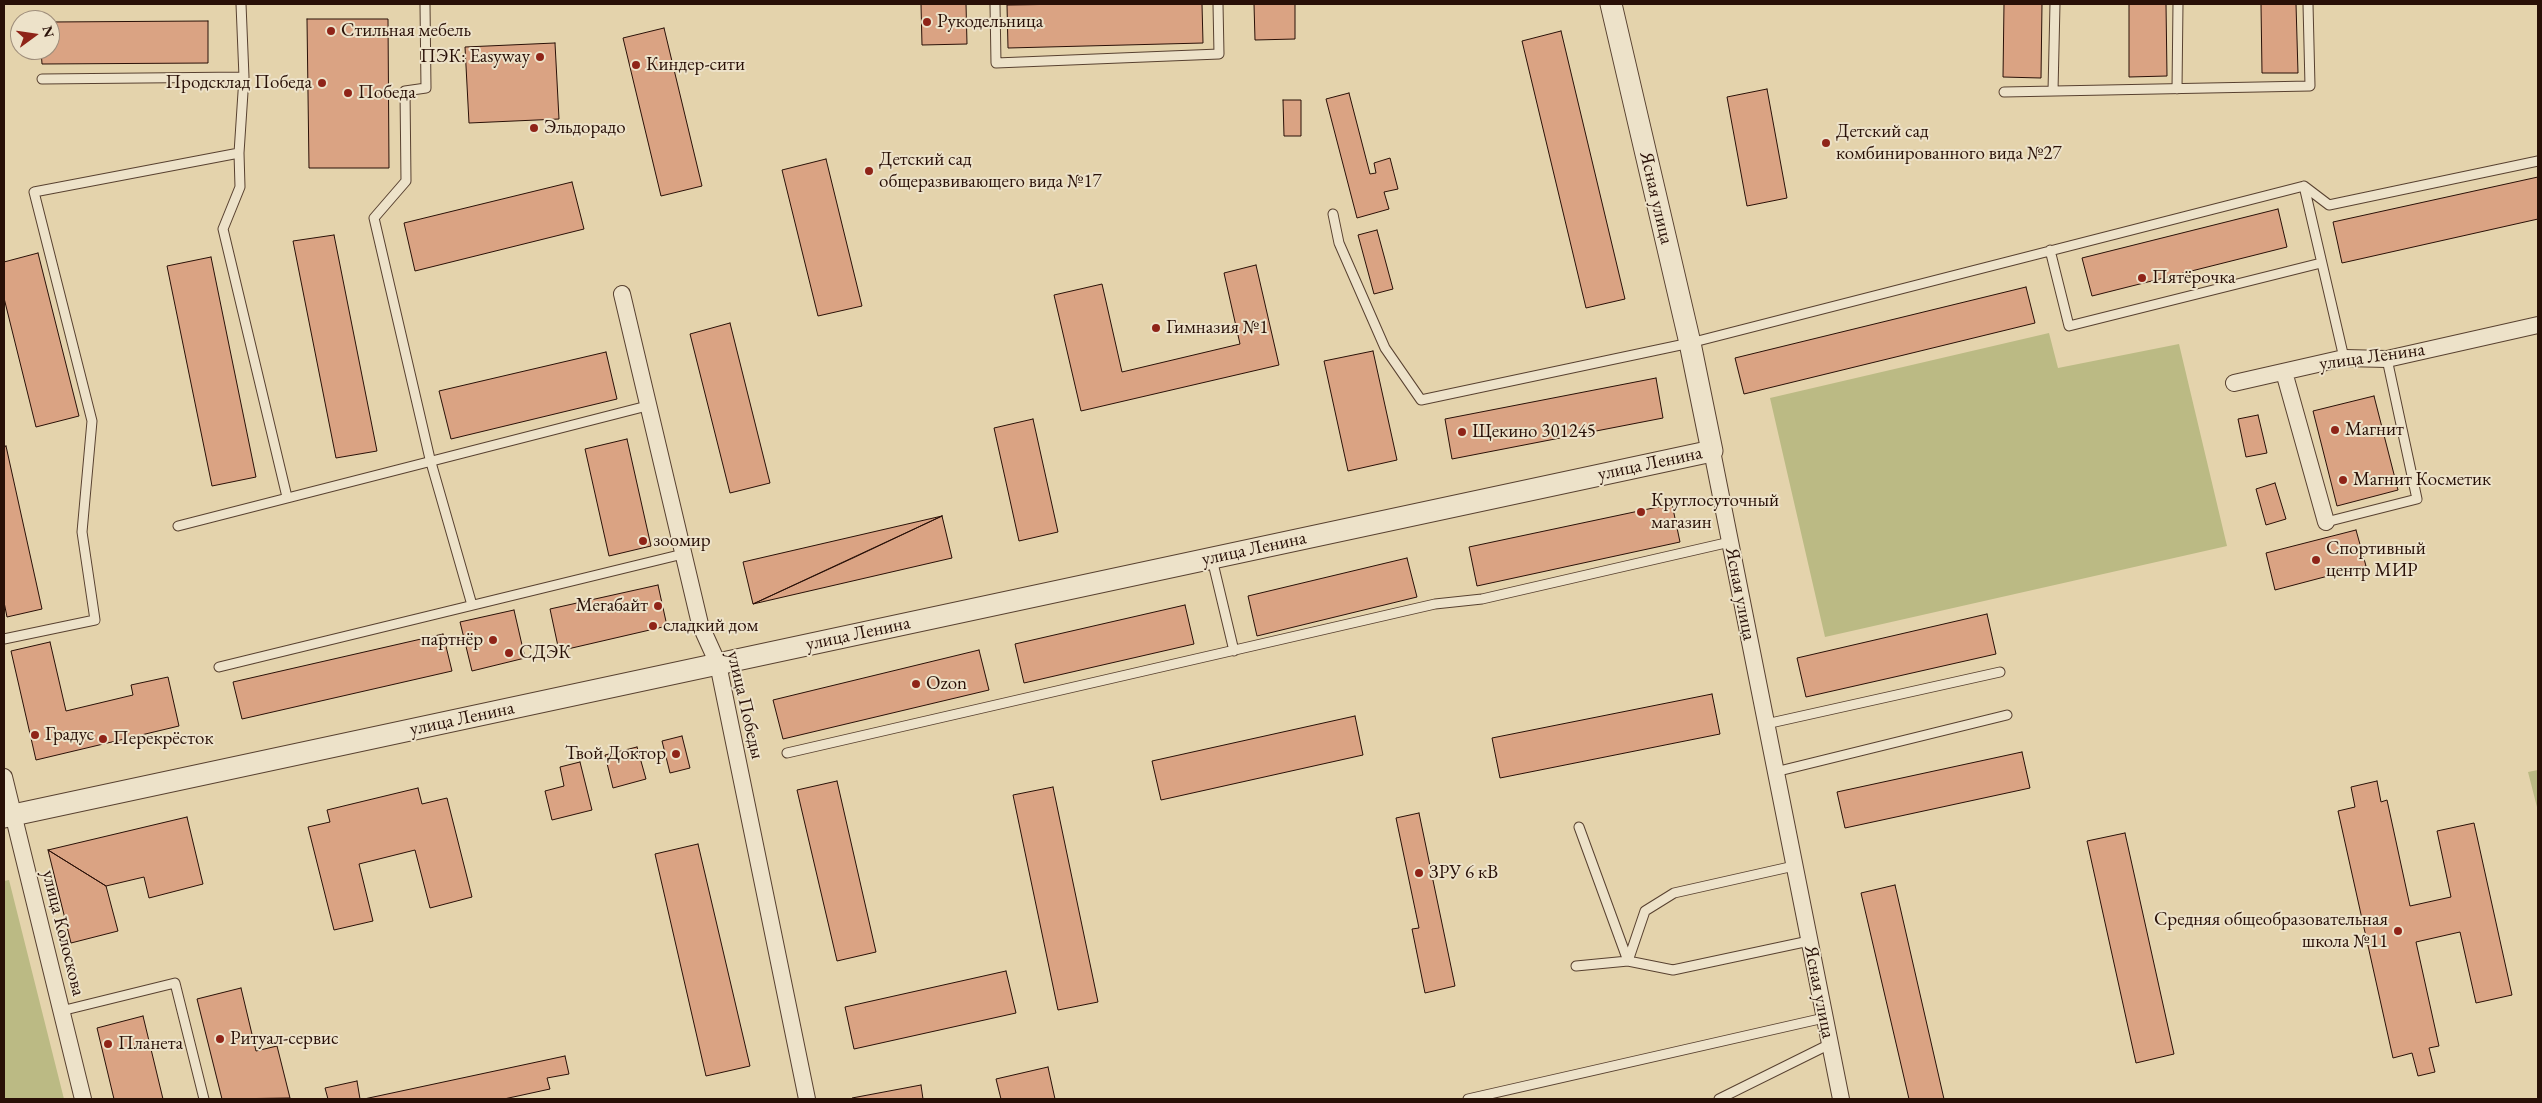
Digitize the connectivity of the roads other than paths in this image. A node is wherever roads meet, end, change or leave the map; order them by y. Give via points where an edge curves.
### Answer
1 (241, 4) edge
2 (425, 4) edge
3 (994, 4) edge
4 (1218, 4) edge
5 (1611, 4) edge
6 (2055, 4) edge
7 (2178, 4) edge
8 (2308, 4) edge
9 (244, 77) junction
10 (42, 79) dead end
11 (2177, 89) junction
12 (2053, 91) junction
13 (2004, 92) dead end
14 (239, 153) junction
15 (2538, 161) edge
16 (2304, 186) junction
17 (1333, 214) dead end
18 (2050, 250) junction
19 (2321, 263) junction
20 (622, 294) dead end
21 (2538, 325) edge
22 (1690, 343) junction
23 (2344, 358) junction
24 (2387, 358) junction
25 (2284, 372) junction
26 (2234, 383) dead end
27 (647, 406) junction
28 (1712, 451) junction
29 (430, 460) junction
30 (287, 497) junction
31 (2326, 522) joint
32 (178, 526) dead end
33 (1730, 542) junction
34 (683, 554) junction
35 (1212, 558) junction
36 (472, 606) junction
37 (4, 639) edge
38 (1234, 651) junction
39 (718, 664) junction
40 (219, 668) dead end
41 (2000, 672) dead end
42 (2007, 715) dead end
43 (1766, 724) junction
44 (787, 753) dead end
45 (1775, 772) junction
46 (4, 777) edge
47 (8, 816) edge
48 (1579, 828) dead end
49 (1794, 866) junction
50 (1809, 941) junction
51 (1628, 961) junction
52 (1576, 966) dead end
53 (61, 1011) junction
54 (1824, 1018) junction
55 (1830, 1044) junction
56 (83, 1099) edge
57 (204, 1099) edge
58 (807, 1099) edge
59 (1468, 1099) edge
60 (1719, 1099) edge
61 (1841, 1099) edge

1 - 9 lane
2 - 29 lane via 426,88 405,91 406,181 374,218
3 - 4 lane via 996,63 1219,54
5 - 22 street, Ясная улица
6 - 12 lane
7 - 11 lane
8 - 11 lane via 2310,86
9 - 10 lane
9 - 14 lane
11 - 12 lane
12 - 13 lane
14 - 30 lane via 240,187 223,229
14 - 37 lane via 34,192 92,421 82,532 95,620
15 - 16 lane via 2328,205
16 - 18 lane
16 - 19 lane
17 - 22 lane via 1339,243 1385,348 1421,400
18 - 19 lane via 2069,326
18 - 22 lane
19 - 23 lane
20 - 27 street, улица Победы
21 - 24 street, улица Ленина
22 - 28 street, Ясная улица
23 - 24 street, улица Ленина
23 - 25 street, улица Ленина
24 - 31 lane via 2417,499
25 - 26 street, улица Ленина
25 - 31 street
27 - 29 lane
27 - 34 street, улица Победы
28 - 33 street, Ясная улица
28 - 35 street, улица Ленина
29 - 30 lane
29 - 36 lane
30 - 32 lane
33 - 38 lane via 1482,599 1435,604
33 - 43 street, Ясная улица
34 - 36 lane
34 - 39 street, улица Победы via 700,624
35 - 38 lane
35 - 39 street, улица Ленина
36 - 40 lane
38 - 44 lane
39 - 47 street, улица Ленина
39 - 58 street, улица Победы
41 - 43 lane
42 - 45 lane
43 - 45 street, Ясная улица
45 - 49 street, Ясная улица
46 - 47 street, улица Колоскова
47 - 53 street, улица Колоскова
48 - 51 lane
49 - 50 street, Ясная улица
49 - 51 lane via 1674,894 1645,911
50 - 51 lane via 1673,970
50 - 54 street, Ясная улица
51 - 52 lane
53 - 56 street, улица Колоскова
53 - 57 lane via 176,983
54 - 55 street, Ясная улица
54 - 59 lane
55 - 60 lane
55 - 61 street, Ясная улица

